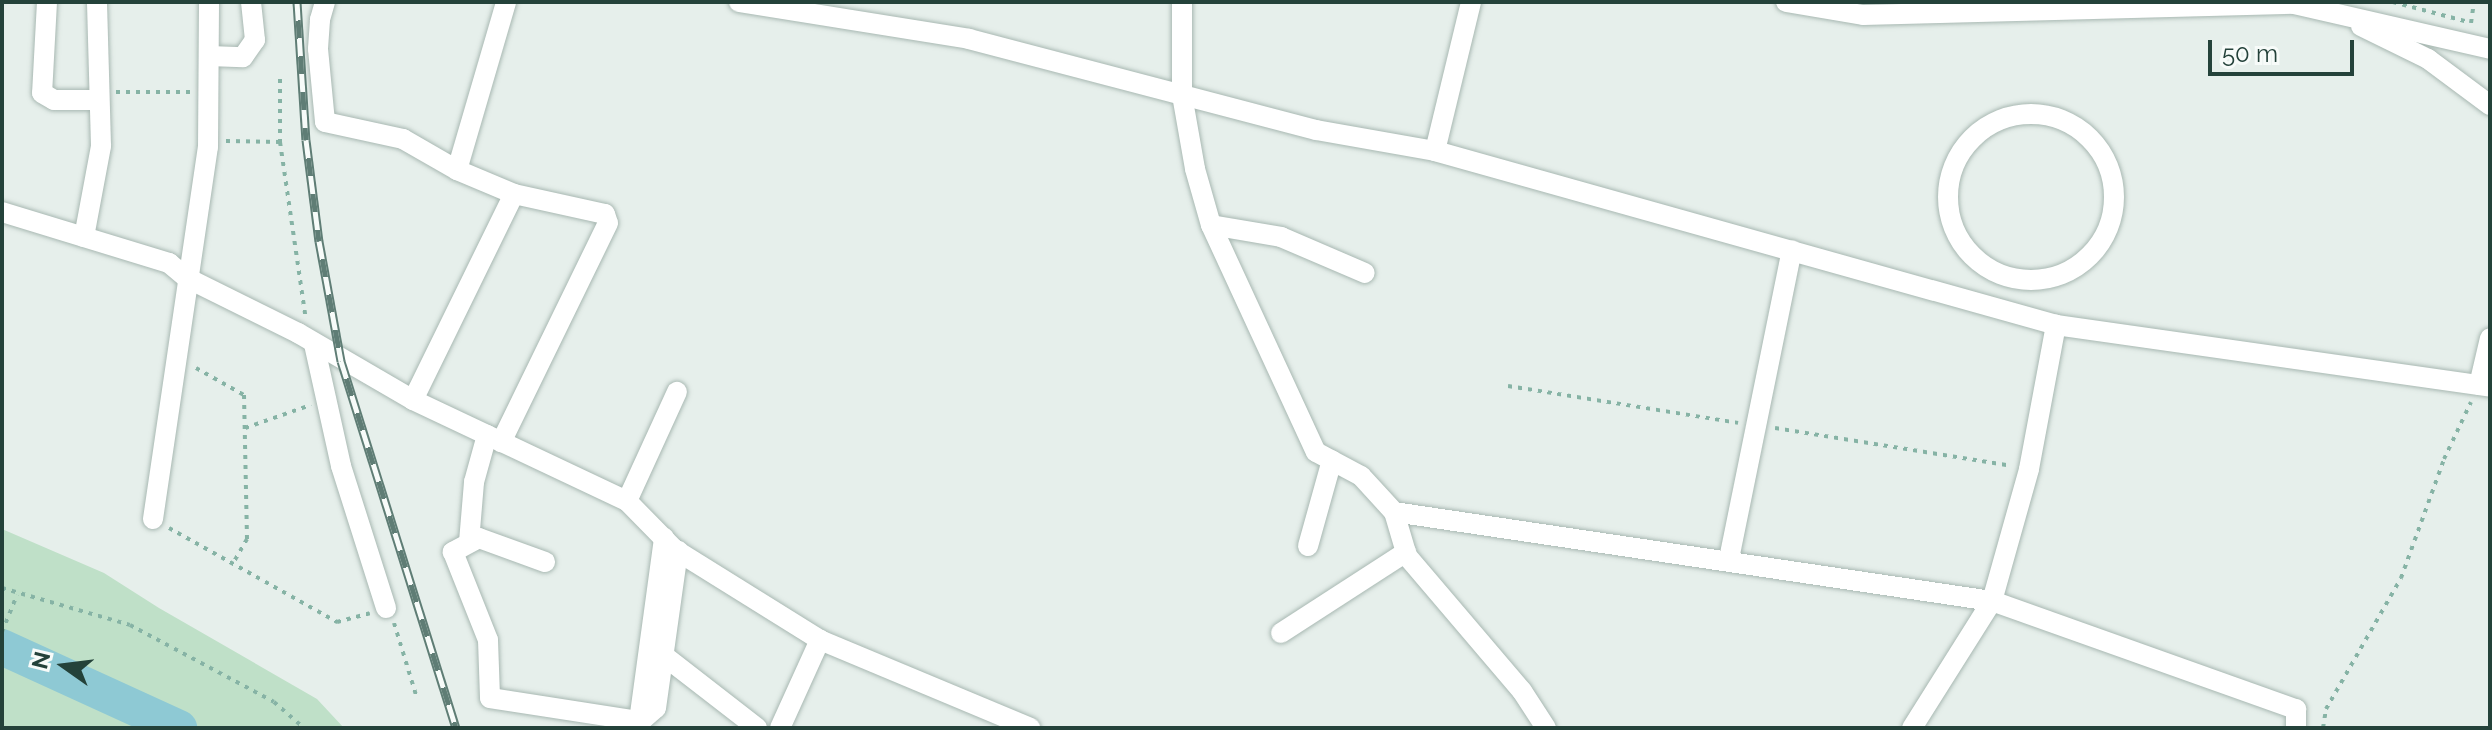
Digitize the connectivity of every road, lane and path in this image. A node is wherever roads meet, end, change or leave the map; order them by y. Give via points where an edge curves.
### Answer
1 (47, 2) edge
2 (97, 2) edge
3 (209, 2) edge
4 (251, 2) edge
5 (325, 2) edge
6 (506, 2) edge
7 (739, 2) edge
8 (1182, 2) edge
9 (1471, 2) edge
10 (1786, 2) edge
11 (2393, 2) edge
12 (2474, 2) edge
13 (2305, 4) edge
14 (838, 10) edge
15 (2339, 14) junction
16 (2471, 23) junction
17 (2480, 25) dead end
18 (2490, 49) edge
19 (209, 56) junction
20 (280, 79) dead end
21 (208, 92) junction
22 (1182, 95) junction
23 (98, 96) junction
24 (2490, 105) edge
25 (208, 140) junction
26 (280, 142) junction
27 (1435, 151) junction
28 (457, 170) junction
29 (514, 194) junction
30 (2, 212) edge
31 (1211, 225) junction
32 (84, 237) junction
33 (1792, 250) junction
34 (1365, 273) dead end
35 (2005, 277) junction
36 (187, 278) junction
37 (1996, 308) junction
38 (2056, 325) junction
39 (2490, 338) edge
40 (312, 342) junction
41 (175, 357) junction
42 (2485, 386) edge
43 (677, 392) dead end
44 (327, 400) junction
45 (413, 400) junction
46 (245, 428) junction
47 (494, 438) junction
48 (1332, 460) junction
49 (627, 501) junction
50 (1394, 512) junction
51 (153, 519) joint
52 (469, 542) junction
53 (671, 545) junction
54 (1308, 546) dead end
55 (1406, 552) junction
56 (1729, 559) junction
57 (545, 562) dead end
58 (232, 565) junction
59 (2, 588) edge
60 (17, 595) junction
61 (1992, 601) junction
62 (386, 608) junction
63 (2, 632) edge
64 (1281, 633) dead end
65 (820, 640) junction
66 (663, 655) junction
67 (416, 695) dead end
68 (636, 724) edge
69 (304, 728) edge
70 (757, 728) edge
71 (780, 728) edge
72 (1030, 728) edge
73 (1546, 728) edge
74 (1912, 728) edge
75 (2296, 728) edge
76 (2323, 728) edge

1 - 23 street via 42,93 54,100
2 - 23 street
3 - 19 street
4 - 19 street via 255,40 243,57
5 - 28 street via 318,49 325,122 403,139
6 - 28 street
7 - 14 street
8 - 22 street
9 - 27 street
10 - 13 street via 1863,15
11 - 16 path
12 - 16 path
13 - 15 street
14 - 22 street
15 - 18 street
15 - 24 street via 2428,59
16 - 17 path
19 - 21 street
20 - 26 path
21 - 23 path
21 - 25 street
22 - 27 street via 1316,130
22 - 31 street
23 - 32 street via 101,146
25 - 26 path
25 - 36 street
26 - 40 path
27 - 33 street
28 - 29 street
29 - 45 street
29 - 47 street via 605,214 608,223
30 - 32 street
31 - 34 street via 1281,237
31 - 48 street via 1316,452
32 - 36 street via 169,263
33 - 37 street
33 - 56 street
35 - 35 street via 1979,264 1960,243 1949,216 1947,188 1955,160 1972,137 1996,120 2024,113 2052,115 2078,128 2099,148 2111,171 2115,197 2110,223 2099,247 2080,265 2056,277
35 - 37 street
36 - 40 street
36 - 41 street
37 - 38 street
38 - 42 street
38 - 61 street via 2029,469
39 - 42 street
40 - 44 street
40 - 45 street
41 - 46 path via 244,395
41 - 51 street
42 - 76 path via 2444,459 2401,578 2326,709
43 - 49 street
44 - 46 path
44 - 62 street via 341,466
45 - 47 street
46 - 58 path via 247,539
47 - 49 street
47 - 52 street via 474,482
48 - 50 street via 1361,476
48 - 54 street
49 - 53 street
50 - 55 street
50 - 56 street
51 - 58 path
52 - 57 street via 479,538
52 - 68 street via 453,552 488,640 490,698
53 - 65 street
53 - 66 street
53 - 68 street
55 - 64 street
55 - 73 street via 1522,691
56 - 61 street
58 - 62 path via 337,622
59 - 60 path
60 - 63 path
60 - 69 path via 130,625 274,702
61 - 74 street
61 - 75 street via 2296,709
62 - 67 path
65 - 71 street
65 - 72 street
66 - 68 street via 656,708
66 - 70 street

